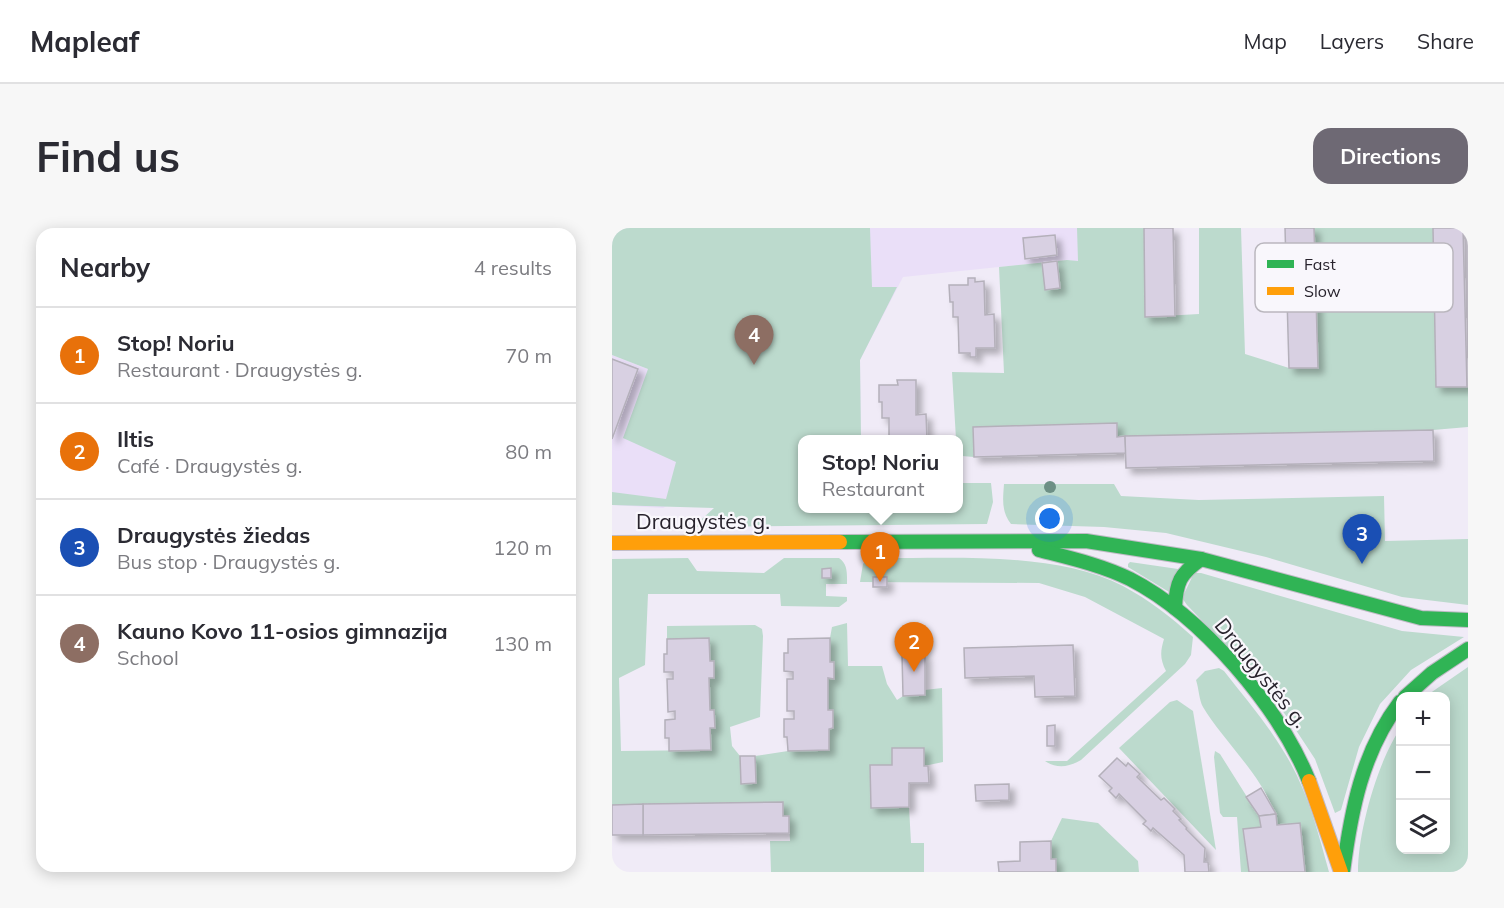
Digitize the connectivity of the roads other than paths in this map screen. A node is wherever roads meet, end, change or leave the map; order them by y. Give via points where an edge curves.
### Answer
1 (612, 543) edge
2 (1011, 543) junction
3 (1201, 560) junction
4 (1175, 608) junction
5 (1468, 620) edge
6 (1468, 649) edge
7 (1410, 692) edge
8 (1396, 709) edge
9 (1342, 872) edge

1 - 2 main road, Draugystės g.
2 - 3 main road, Draugystės g. via 1086,541
2 - 4 main road, Draugystės g. via 1113,572
3 - 4 main road via 1183,571 1177,584
3 - 5 main road, Draugystės g. via 1421,618
4 - 9 main road, Draugystės g. via 1232,664 1294,748 1317,798
6 - 7 main road
8 - 9 main road via 1382,728 1357,790

